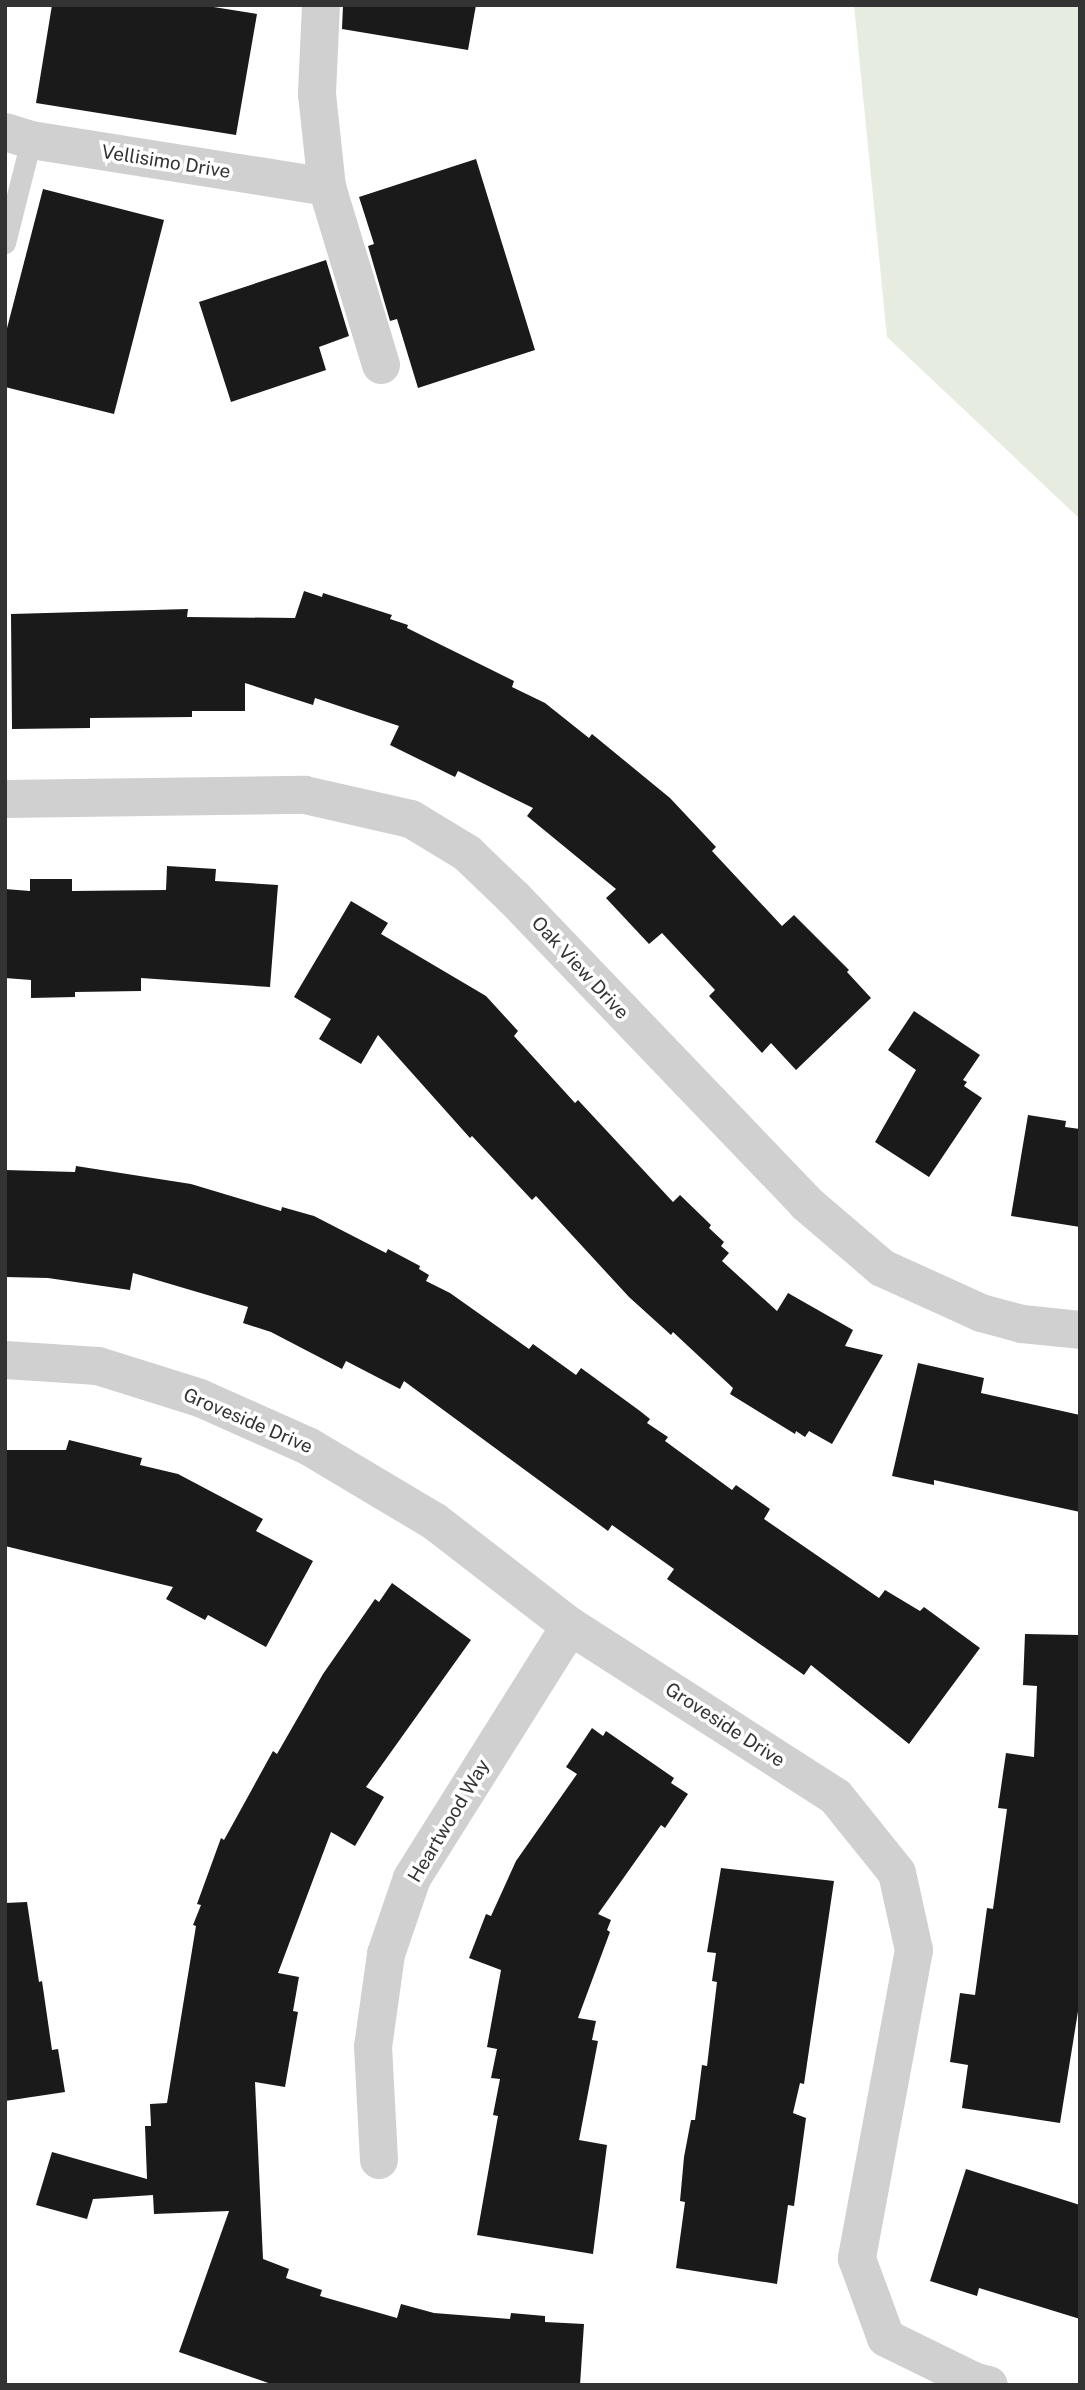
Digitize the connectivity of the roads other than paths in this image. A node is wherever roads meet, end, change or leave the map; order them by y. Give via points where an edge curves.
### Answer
1 (321, 5) edge
2 (18, 136) edge
3 (327, 187) junction
4 (5, 243) edge
5 (381, 365) dead end
6 (5, 799) edge
7 (1080, 1330) edge
8 (5, 1360) edge
9 (570, 1626) junction
10 (379, 2160) dead end
11 (989, 2385) edge

1 - 3 street via 317,94
2 - 3 street, Vellisimo Drive
2 - 4 lane
3 - 5 street
6 - 7 street, Oak View Drive via 305,795 411,819 467,853 806,1203 882,1268 981,1313 1022,1324
8 - 9 street, Groveside Drive via 98,1366 200,1398 308,1446 435,1521
9 - 10 street, Heartwood Way via 412,1878 386,1954 373,2047
9 - 11 street, Groveside Drive via 836,1797 897,1873 914,1950 857,2259 886,2338

